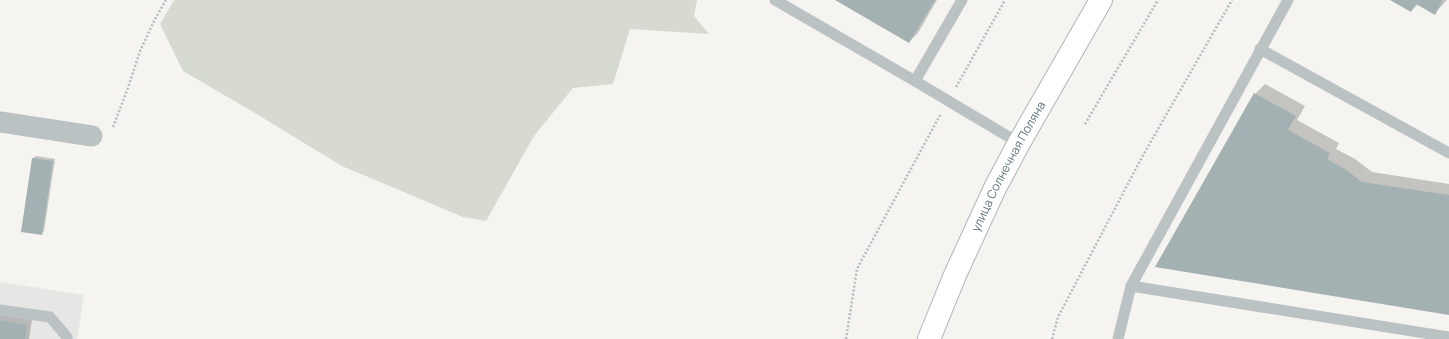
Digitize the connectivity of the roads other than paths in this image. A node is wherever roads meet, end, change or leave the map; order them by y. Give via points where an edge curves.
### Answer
1 (775, 0) edge
2 (962, 0) edge
3 (1102, 0) edge
4 (1288, 0) edge
5 (1260, 49) junction
6 (915, 81) junction
7 (0, 122) edge
8 (92, 136) road end
9 (1018, 143) junction
10 (1449, 153) edge
11 (1131, 286) junction
12 (0, 310) edge
13 (1449, 337) edge
14 (66, 339) edge
15 (929, 339) edge
16 (1118, 339) edge

1 - 6 lane
2 - 6 lane
3 - 9 street, улица Солнечная Поляна
4 - 5 lane
5 - 10 lane
5 - 11 lane
6 - 9 lane
7 - 8 street
9 - 15 street, улица Солнечная Поляна via 955,275
11 - 13 lane
11 - 16 lane
12 - 14 lane via 50,318

